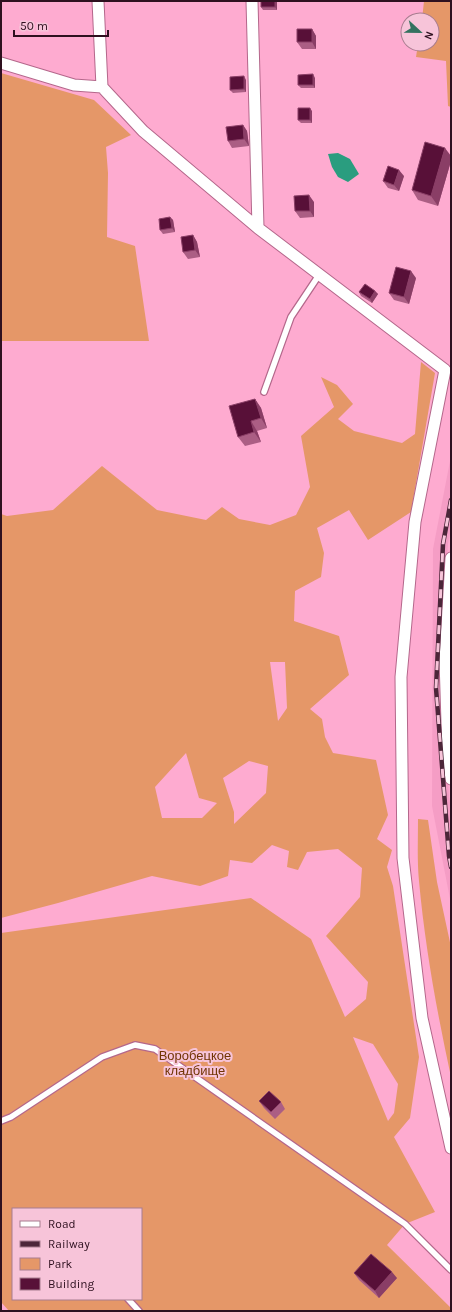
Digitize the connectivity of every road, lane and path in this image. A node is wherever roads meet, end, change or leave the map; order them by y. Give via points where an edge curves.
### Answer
1 (98, 1) edge
2 (252, 1) edge
3 (1, 64) edge
4 (102, 87) junction
5 (258, 228) junction
6 (319, 275) junction
7 (448, 367) edge
8 (264, 392) dead end
9 (451, 558) edge
10 (451, 779) edge
11 (1, 1121) edge
12 (451, 1148) edge
13 (451, 1270) edge
14 (129, 1300) edge
15 (139, 1311) edge

1 - 4 street
2 - 5 street
3 - 4 street via 74,85
4 - 5 street via 143,131
5 - 6 street
6 - 7 street
6 - 8 lane via 291,317
7 - 12 street via 415,522 401,677 403,858 422,1018
9 - 10 street via 445,660
11 - 13 lane via 102,1057 135,1045 155,1048 405,1224
14 - 15 lane

